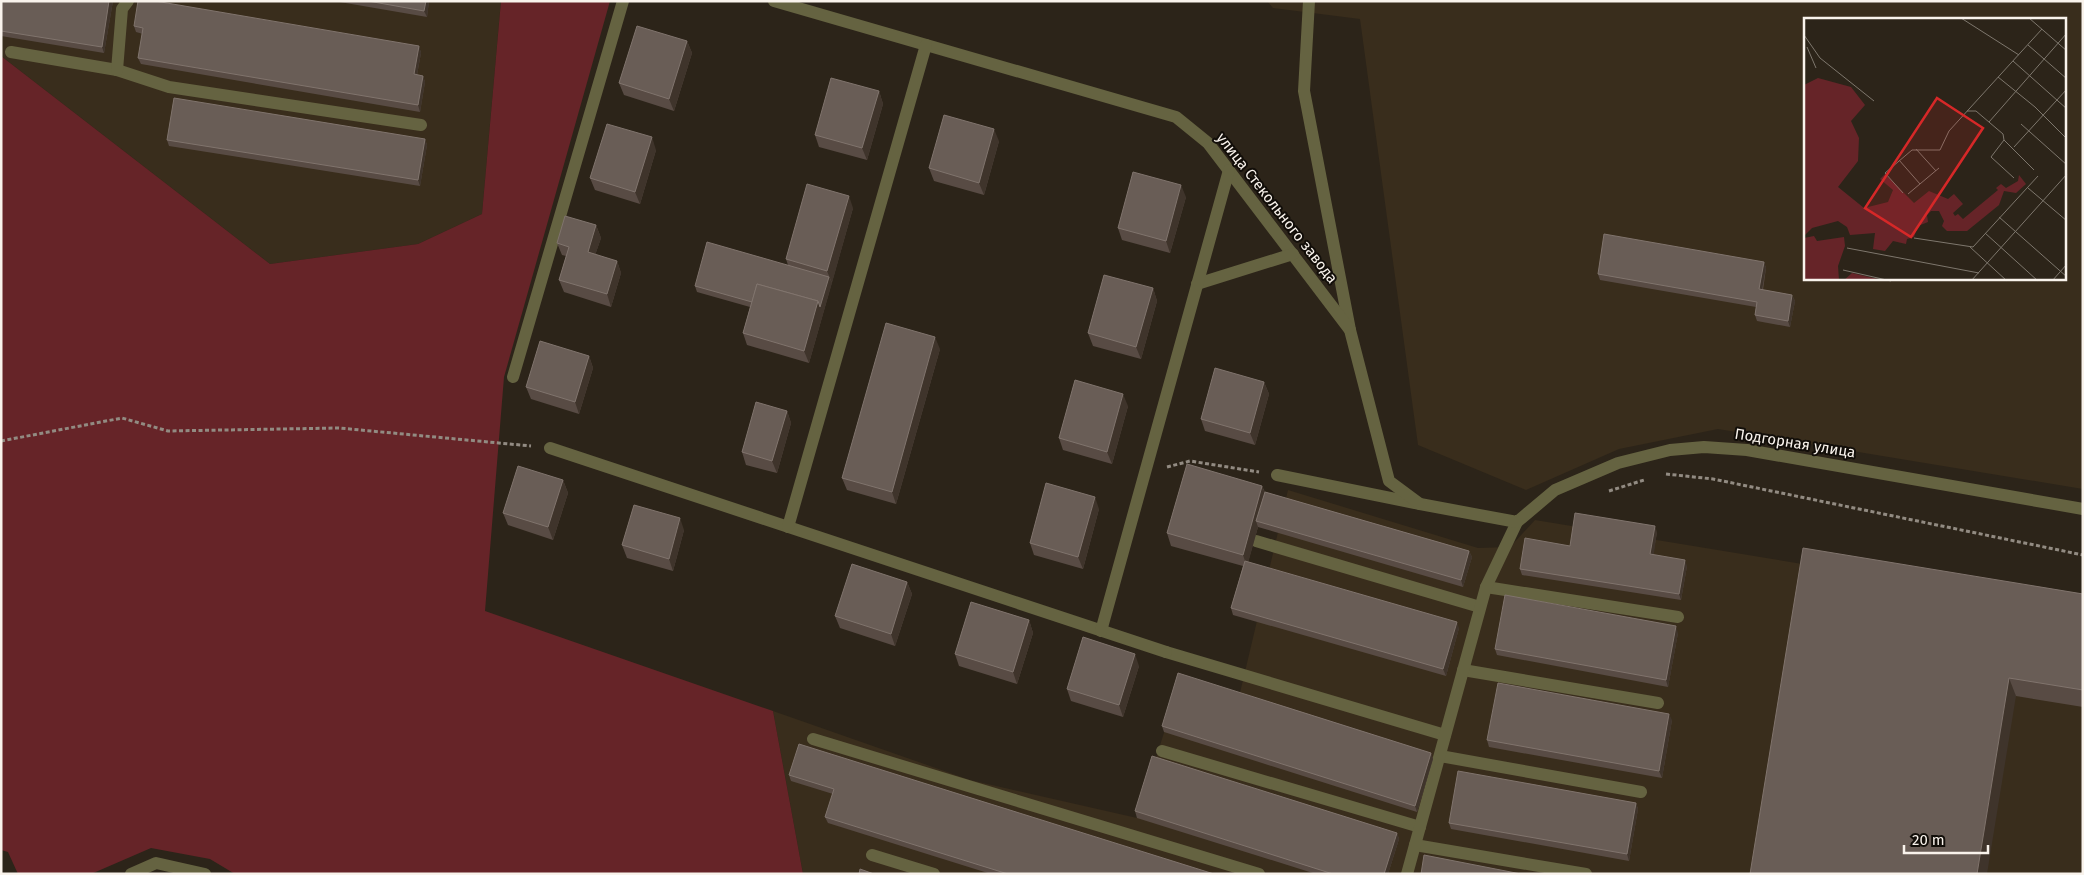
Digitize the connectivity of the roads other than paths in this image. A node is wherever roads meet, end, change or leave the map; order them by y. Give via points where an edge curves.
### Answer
1 (128, 1) edge
2 (624, 1) edge
3 (774, 1) edge
4 (1309, 1) edge
5 (926, 45) junction
6 (11, 52) dead end
7 (117, 70) junction
8 (421, 125) dead end
9 (1229, 170) junction
10 (1293, 254) junction
11 (1197, 284) junction
12 (1350, 330) junction
13 (512, 377) dead end
14 (550, 448) road end
15 (1277, 475) road end
16 (1420, 504) junction
17 (2083, 509) edge
18 (1517, 522) junction
19 (788, 527) junction
20 (1256, 542) dead end
21 (1486, 587) junction
22 (1480, 607) junction
23 (1678, 617) dead end
24 (1101, 631) junction
25 (1463, 670) junction
26 (1658, 703) dead end
27 (1444, 735) junction
28 (813, 739) dead end
29 (1162, 751) dead end
30 (1440, 756) junction
31 (1641, 792) dead end
32 (1420, 827) junction
33 (1415, 845) junction
34 (872, 854) dead end
35 (131, 874) edge
36 (205, 874) edge
37 (934, 874) edge
38 (1259, 874) edge
39 (1407, 874) edge
40 (1586, 874) edge

1 - 7 street via 122,9
2 - 13 street
3 - 5 street, улица Стекольного завода
4 - 12 street via 1304,91
5 - 9 street, улица Стекольного завода via 1176,117 1208,143
5 - 19 street
6 - 7 street
7 - 8 street via 169,87
9 - 10 street, улица Стекольного завода
9 - 11 street
10 - 11 street
10 - 12 street, улица Стекольного завода
11 - 24 street
12 - 16 street, улица Стекольного завода via 1390,481
14 - 19 street
15 - 16 street
16 - 18 street, улица Стекольного завода
17 - 18 street, Подгорная улица via 1747,450 1704,447 1670,450 1618,463 1556,490
18 - 21 street
19 - 24 street
20 - 22 street
21 - 22 street
21 - 23 street
22 - 25 street
24 - 27 street
25 - 26 street
25 - 27 street
27 - 30 street
28 - 38 street
29 - 32 street
30 - 31 street
30 - 32 street
32 - 33 street
33 - 39 street
33 - 40 street
34 - 37 street
35 - 36 street via 156,863

